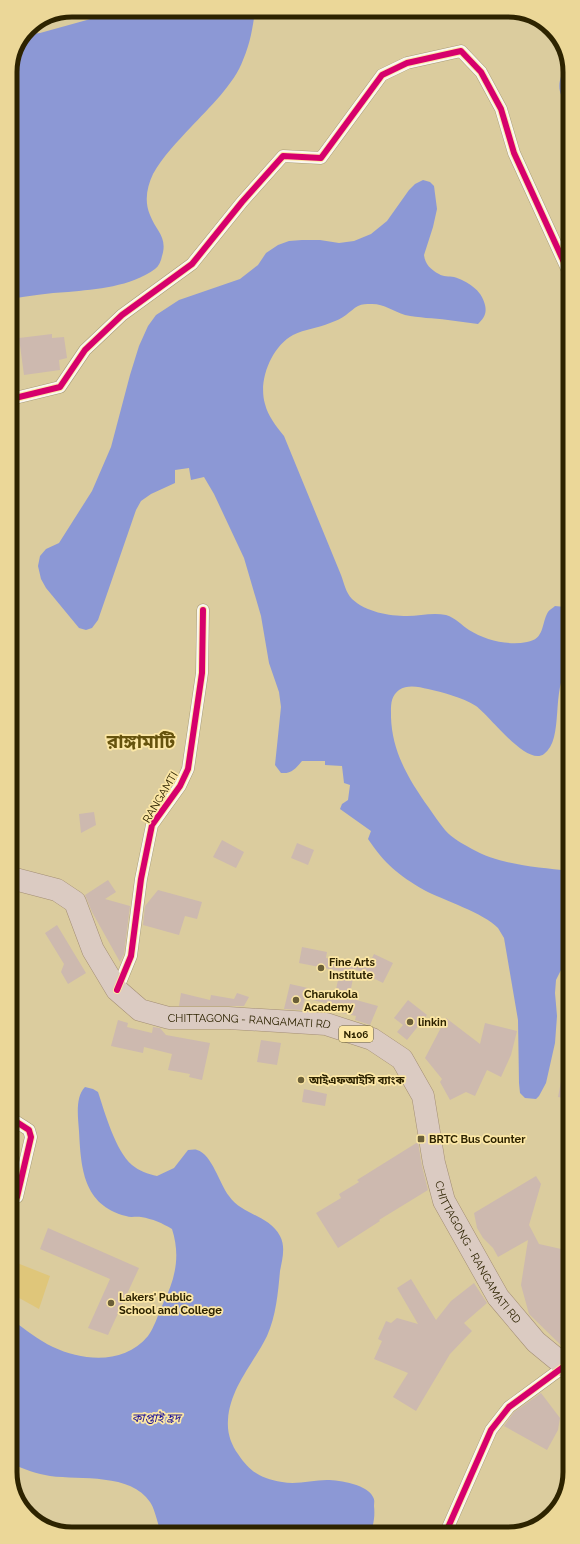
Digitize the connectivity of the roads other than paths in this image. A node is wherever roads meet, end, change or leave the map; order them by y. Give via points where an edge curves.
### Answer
1 (563, 260) edge
2 (17, 397) edge
3 (203, 610) dead end
4 (17, 880) edge
5 (117, 990) junction
6 (17, 1122) edge
7 (17, 1197) dead end
8 (563, 1362) edge
9 (563, 1369) edge
10 (448, 1527) edge

1 - 2 street via 514,153 501,109 481,72 461,51 415,61 382,75 322,158 283,156 192,264 122,314 85,350 60,386
3 - 5 street, RANGAMTI via 202,673 188,769 180,786 152,825 131,956
4 - 5 highway, CHITTAGONG - RANGAMATI RD / N106 via 57,890 75,902 93,950
5 - 8 highway, CHITTAGONG - RANGAMATI RD / N106 via 140,1010 169,1018 235,1018 326,1024 372,1039 402,1059 423,1096 434,1163 444,1201 498,1297 536,1342
6 - 7 street via 29,1130 31,1137
9 - 10 street via 509,1407 491,1430

